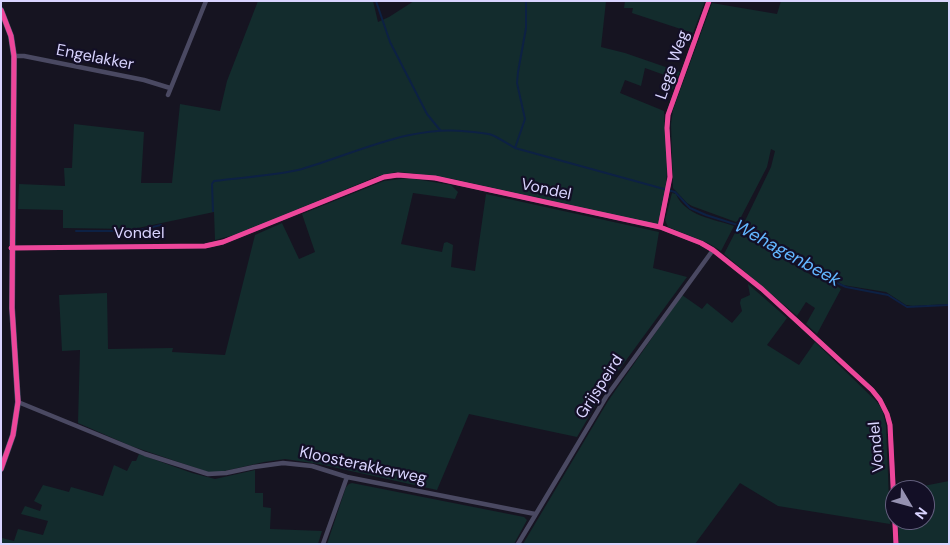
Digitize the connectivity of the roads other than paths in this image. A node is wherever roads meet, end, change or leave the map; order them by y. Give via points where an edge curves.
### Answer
1 (206, 1) edge
2 (709, 1) edge
3 (1, 10) edge
4 (14, 56) junction
5 (170, 88) junction
6 (168, 95) dead end
7 (660, 227) junction
8 (11, 248) junction
9 (713, 250) junction
10 (18, 402) junction
11 (1, 469) edge
12 (347, 477) junction
13 (535, 514) junction
14 (323, 544) edge
15 (518, 544) edge
16 (896, 544) edge

1 - 5 street
2 - 7 street, Lege Weg via 668,116 670,177
3 - 4 main road via 11,36
4 - 5 street, Engelakker via 144,80
4 - 8 main road
5 - 6 street
7 - 8 street, Vondel via 435,178 398,175 384,177 223,242 205,246
7 - 9 street, Vondel
8 - 10 main road
9 - 13 street, Grijspeird via 606,397
9 - 16 street, Vondel via 762,289 880,400 890,425
10 - 11 main road via 13,435
10 - 12 street, Kloosterakkerweg via 145,454 208,474 283,463 312,466
12 - 13 street, Kloosterakkerweg
12 - 14 street
13 - 15 street, Grijspeird

